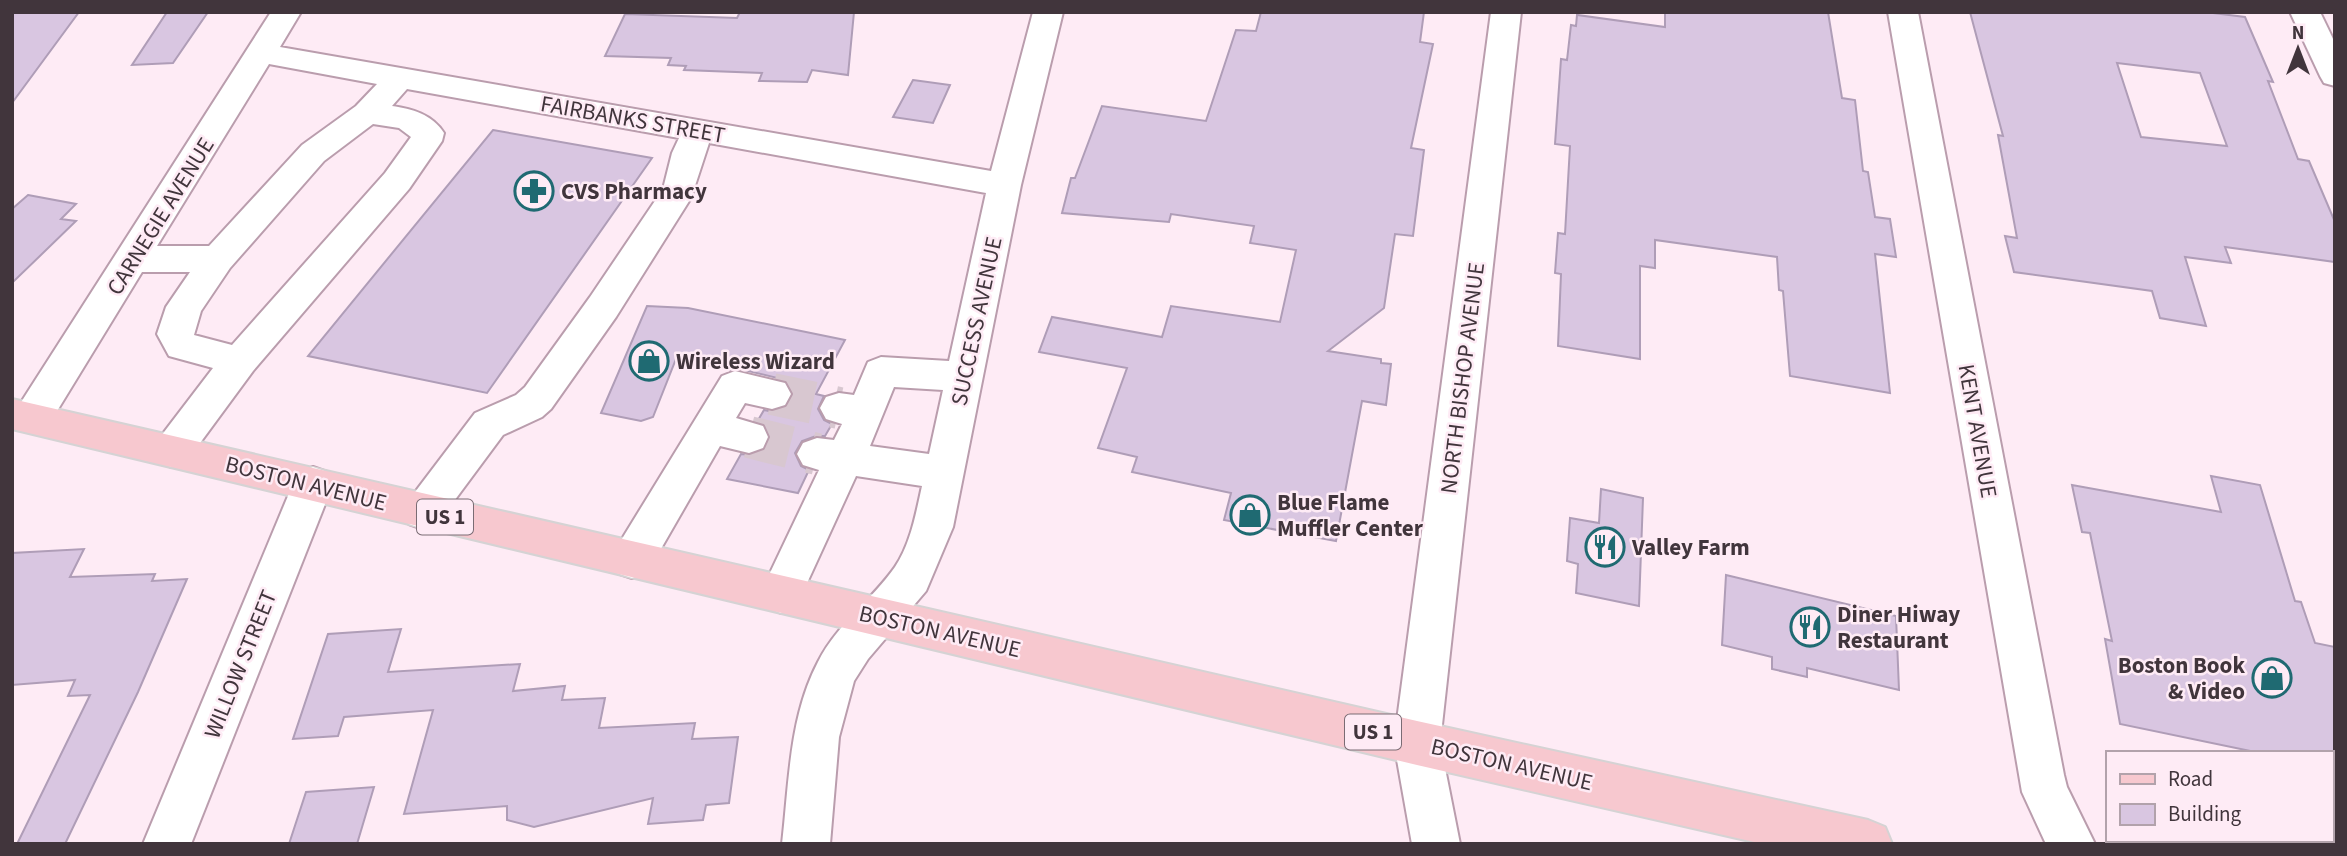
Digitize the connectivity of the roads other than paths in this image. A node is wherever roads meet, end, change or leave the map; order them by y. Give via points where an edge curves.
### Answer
1 (286, 12) edge
2 (1048, 12) edge
3 (1506, 12) edge
4 (1903, 12) edge
5 (2317, 24) edge
6 (261, 53) junction
7 (2335, 76) edge
8 (401, 77) junction
9 (367, 113) junction
10 (699, 131) junction
11 (1004, 185) junction
12 (133, 259) junction
13 (218, 259) junction
14 (240, 362) junction
15 (964, 376) junction
16 (772, 394) tunnel mouth
17 (22, 416) edge
18 (709, 428) junction
19 (749, 437) tunnel mouth
20 (172, 451) junction
21 (831, 457) junction
22 (944, 473) junction
23 (313, 484) junction
24 (424, 512) junction
25 (632, 560) junction
26 (781, 594) junction
27 (878, 616) junction
28 (1417, 743) junction
29 (167, 844) edge
30 (806, 844) edge
31 (1436, 844) edge
32 (1868, 844) edge
33 (2071, 844) edge

1 - 6 street, CARNEGIE AVENUE
2 - 11 street, SUCCESS AVENUE
3 - 28 street, NORTH BISHOP AVENUE
4 - 33 street, KENT AVENUE via 2043,783
5 - 7 street
6 - 8 street, FAIRBANKS STREET
6 - 12 street, CARNEGIE AVENUE
8 - 9 street
8 - 10 street, FAIRBANKS STREET
9 - 13 street via 313,153
9 - 14 street via 408,119 428,133 426,141 397,181
10 - 11 street, FAIRBANKS STREET
10 - 24 street via 679,190 538,398 489,424
11 - 15 street, SUCCESS AVENUE
12 - 13 street
12 - 17 street, CARNEGIE AVENUE
13 - 14 street via 184,307 175,334 182,346
14 - 20 street
15 - 21 street via 881,372 853,411
15 - 22 street, SUCCESS AVENUE
16 - 18 street via 734,386
17 - 20 main road, BOSTON AVENUE / US 1
18 - 19 street
18 - 25 street
20 - 23 main road, BOSTON AVENUE / US 1
21 - 22 street
21 - 26 street
22 - 27 street, SUCCESS AVENUE via 924,553 911,578
23 - 24 main road, BOSTON AVENUE / US 1
23 - 29 street, WILLOW STREET
24 - 25 main road, BOSTON AVENUE / US 1
25 - 26 main road, BOSTON AVENUE / US 1
26 - 27 main road, BOSTON AVENUE / US 1
27 - 28 main road, BOSTON AVENUE / US 1
27 - 30 street, SUCCESS AVENUE via 834,674 823,706
28 - 31 street, NORTH BISHOP AVENUE
28 - 32 main road, BOSTON AVENUE / US 1

